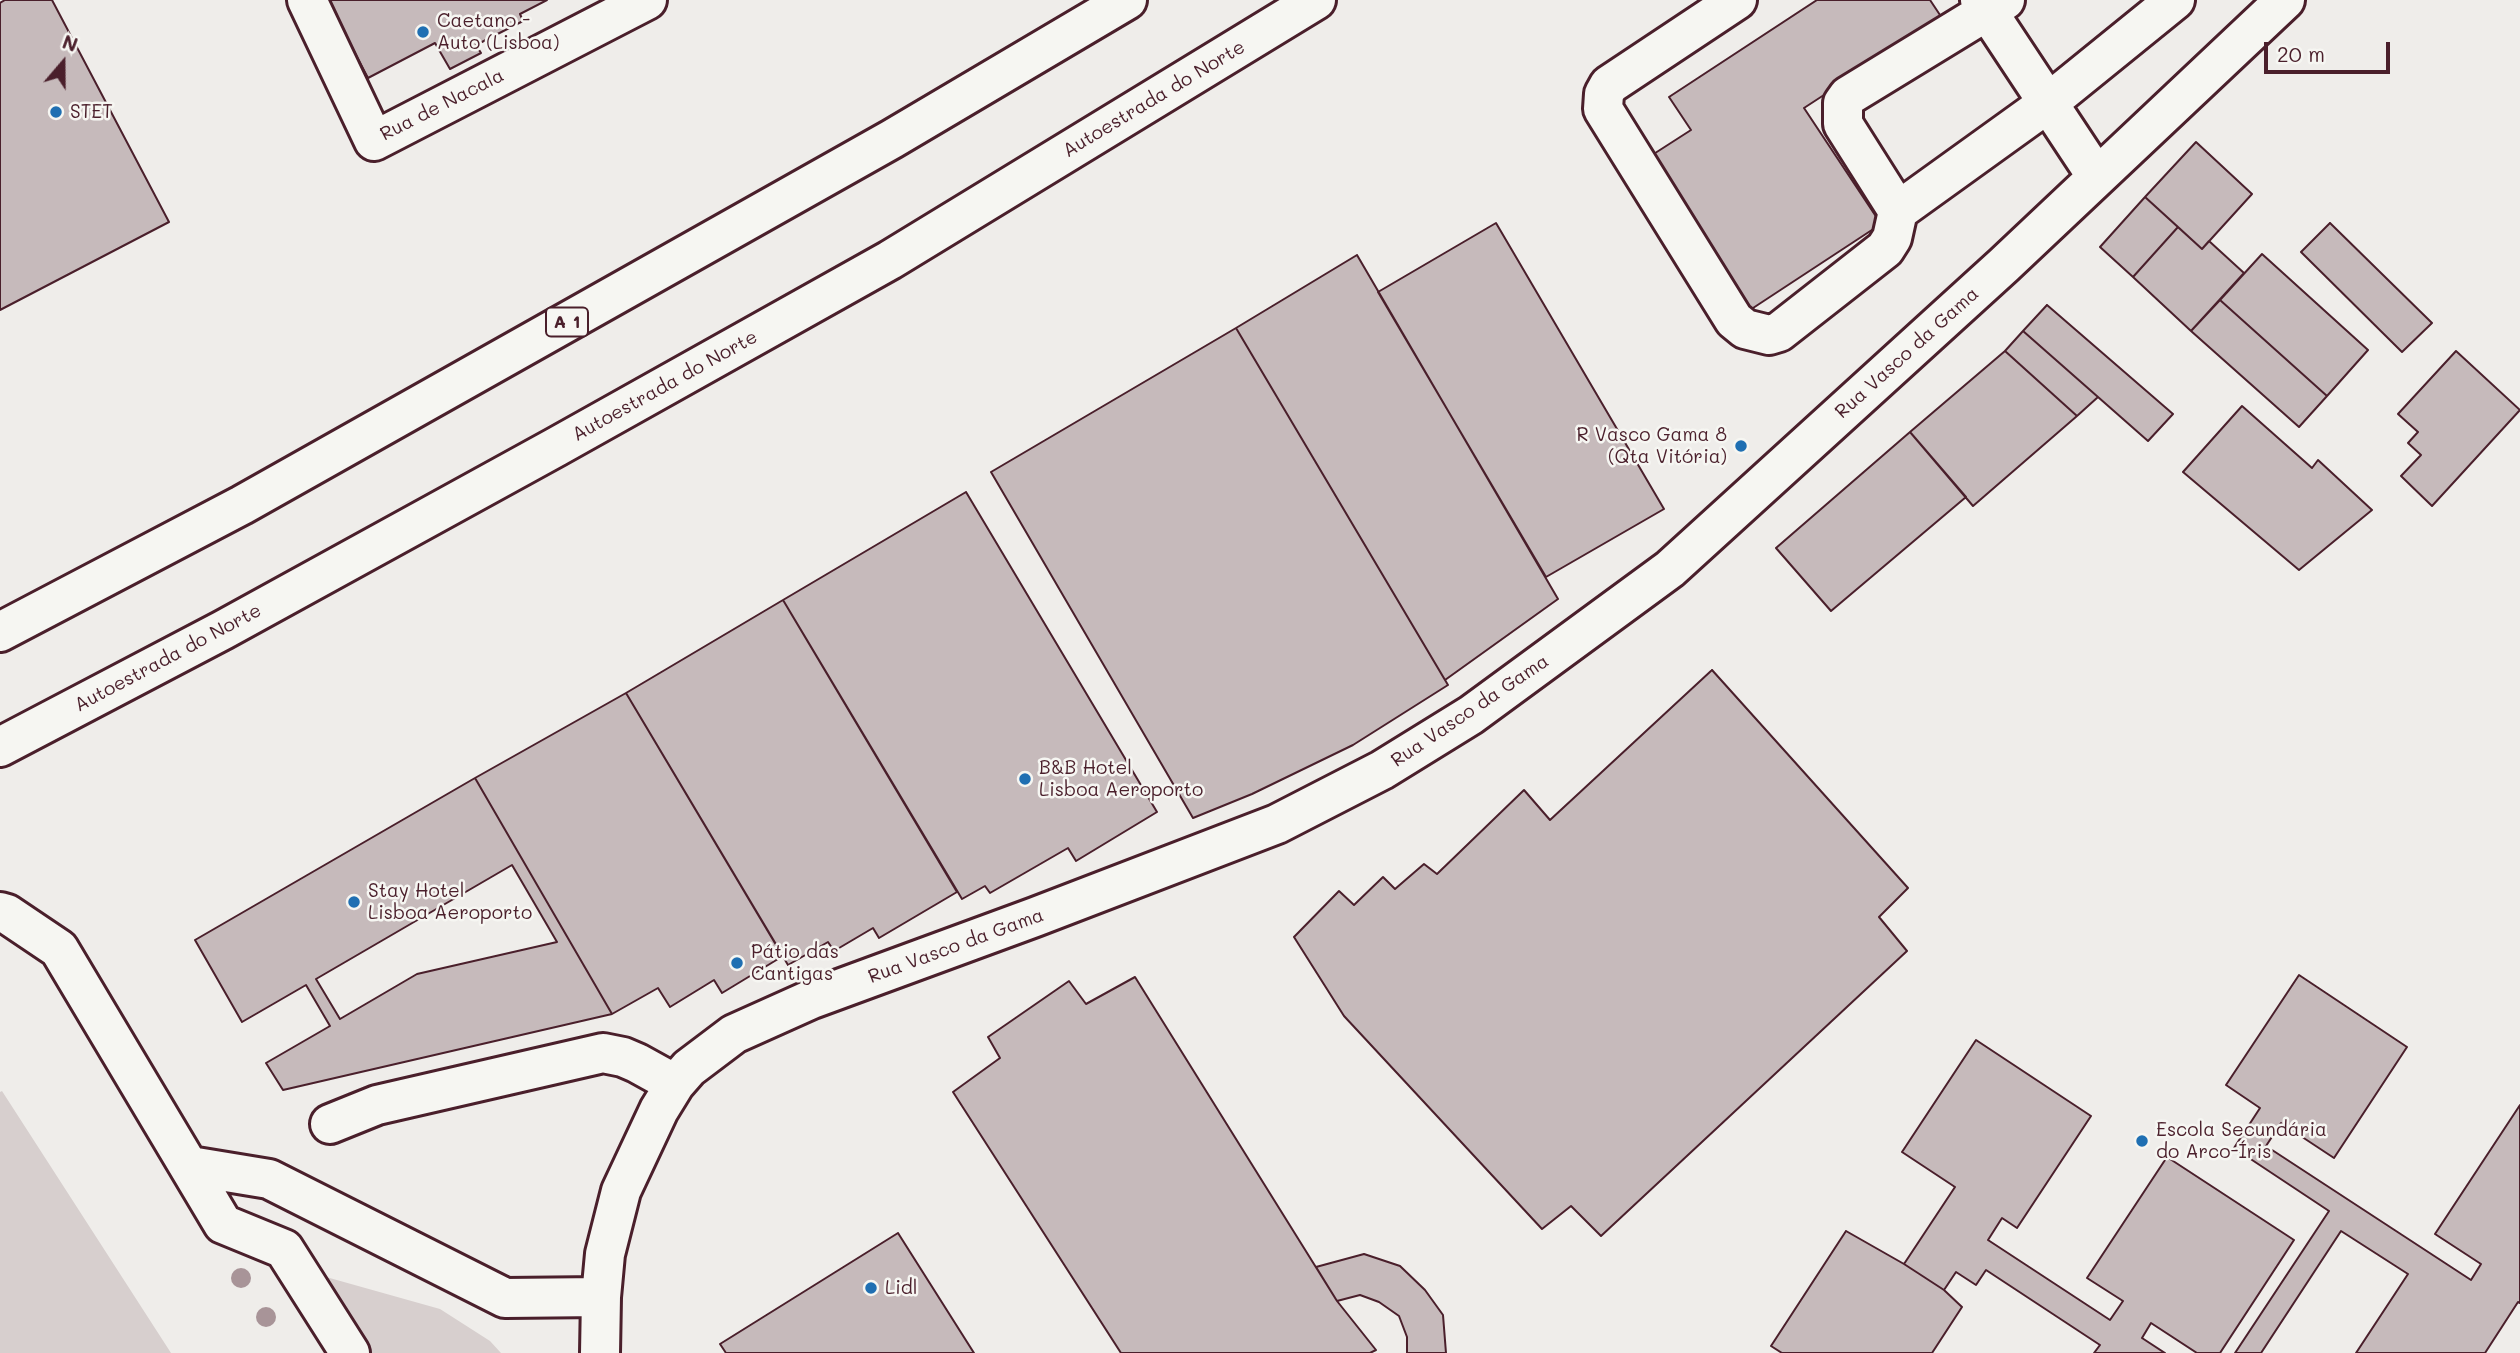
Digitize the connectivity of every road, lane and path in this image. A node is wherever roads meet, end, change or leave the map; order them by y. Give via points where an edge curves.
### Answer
1 (307, 0) edge
2 (647, 0) edge
3 (1126, 0) edge
4 (1316, 0) edge
5 (1737, 0) edge
6 (2175, 0) edge
7 (2285, 0) edge
8 (1991, 4) edge
9 (2048, 103) junction
10 (2097, 177) junction
11 (1898, 211) junction
12 (0, 632) edge
13 (0, 747) edge
14 (0, 912) edge
15 (675, 1084) junction
16 (330, 1125) dead end
17 (190, 1166) junction
18 (601, 1297) junction
19 (350, 1353) edge
20 (600, 1353) edge

1 - 2 main road, Rua de Nacala via 374,141
3 - 12 main road, A 1 via 892,139 242,505
4 - 13 main road, Autoestrada do Norte via 890,260 295,591
5 - 11 main road via 1609,85 1602,109 1734,320 1745,330 1769,335 1779,332 1885,249
6 - 9 main road
7 - 10 main road, Rua Vasco da Gama
8 - 9 main road
8 - 11 main road via 1843,103 1843,124
9 - 10 main road
9 - 11 main road
10 - 15 main road, Rua Vasco da Gama via 1670,569 1471,715 1382,771 1277,824 812,999 734,1034
14 - 17 main road via 59,949
15 - 16 main road via 637,1063 603,1053 377,1105
15 - 18 main road, Rua Vasco da Gama via 621,1191 605,1254
17 - 18 main road via 269,1180 505,1298
17 - 19 main road via 223,1224 284,1249
18 - 20 main road, Rua Vasco da Gama

